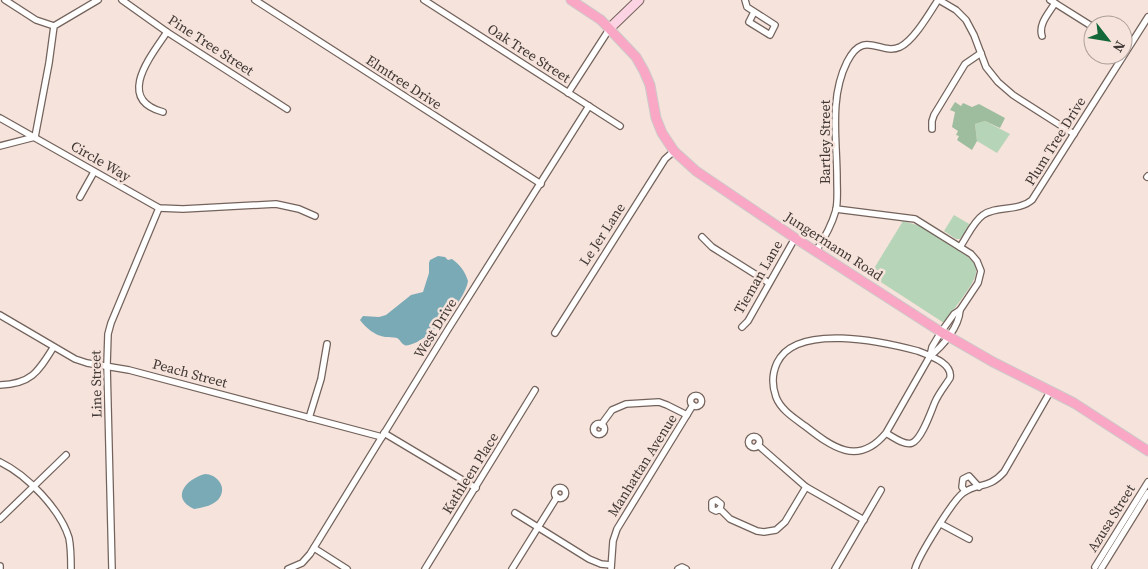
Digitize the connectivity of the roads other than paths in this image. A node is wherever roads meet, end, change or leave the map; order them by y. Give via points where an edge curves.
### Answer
1 (5, 0) edge
2 (98, 0) edge
3 (122, 0) edge
4 (255, 0) edge
5 (424, 0) edge
6 (571, 0) edge
7 (639, 0) edge
8 (745, 0) edge
9 (939, 0) edge
10 (1053, 2) edge
11 (754, 12) junction
12 (1148, 17) edge
13 (1083, 21) edge
14 (54, 26) junction
15 (610, 28) junction
16 (167, 32) junction
17 (1042, 36) dead end
18 (1133, 38) edge
19 (981, 53) junction
20 (1116, 65) edge
21 (568, 93) junction
22 (588, 106) junction
23 (287, 109) dead end
24 (163, 112) dead end
25 (0, 118) edge
26 (620, 126) dead end
27 (932, 129) dead end
28 (1074, 134) junction
29 (35, 136) junction
30 (0, 146) edge
31 (674, 151) junction
32 (94, 172) junction
33 (541, 184) junction
34 (80, 197) dead end
35 (159, 208) junction
36 (836, 209) junction
37 (315, 216) dead end
38 (702, 237) dead end
39 (795, 238) junction
40 (960, 247) junction
41 (816, 252) junction
42 (769, 283) junction
43 (0, 315) edge
44 (742, 327) dead end
45 (555, 333) dead end
46 (945, 334) junction
47 (327, 344) dead end
48 (53, 348) junction
49 (930, 356) junction
50 (107, 365) junction
51 (0, 385) edge
52 (535, 390) dead end
53 (1050, 392) junction
54 (694, 406) dead end
55 (687, 416) junction
56 (309, 418) junction
57 (601, 425) dead end
58 (886, 433) junction
59 (383, 435) junction
60 (758, 445) dead end
61 (1148, 451) edge
62 (66, 455) dead end
63 (0, 462) edge
64 (1148, 482) edge
65 (806, 487) junction
66 (979, 487) junction
67 (33, 488) junction
68 (476, 488) junction
69 (881, 490) dead end
70 (965, 491) junction
71 (1148, 493) edge
72 (557, 498) dead end
73 (720, 509) dead end
74 (515, 513) dead end
75 (0, 519) edge
76 (864, 520) junction
77 (941, 524) junction
78 (538, 527) junction
79 (969, 539) dead end
80 (314, 548) junction
81 (611, 567) edge
82 (1098, 568) edge
83 (71, 569) edge
84 (112, 569) edge
85 (288, 569) edge
86 (347, 569) edge
87 (425, 569) edge
88 (512, 569) edge
89 (678, 569) edge
90 (686, 569) edge
91 (835, 569) edge
92 (915, 569) edge

1 - 14 street via 36,20
2 - 14 street
3 - 16 street, Pine Tree Street
4 - 33 street, Elmtree Drive
5 - 21 street, Oak Tree Street
6 - 15 main road, Jungermann Road
7 - 15 street
8 - 11 street via 747,7
9 - 19 street via 966,20
9 - 36 street, Bartley Street via 904,45 894,50 863,45 848,60 835,113
10 - 13 street
10 - 17 street via 1040,30
11 - 11 street via 775,25 770,35 749,22
12 - 18 street, Plum Tree Drive
14 - 29 street
15 - 21 street
15 - 31 main road, Jungermann Road via 644,71 656,118
16 - 23 street, Pine Tree Street
16 - 24 street via 139,78 143,101
19 - 27 street via 965,64 934,115
19 - 28 street via 986,67 1004,88
20 - 28 street, Plum Tree Drive
21 - 22 street, Oak Tree Street
22 - 26 street, Oak Tree Street
22 - 33 street, West Drive
25 - 29 street, Circle Way
28 - 40 street, Plum Tree Drive via 1032,200 1020,207 983,215
29 - 30 street
29 - 32 street, Circle Way
31 - 39 main road, Jungermann Road via 696,171
31 - 45 street, Le Jer Lane via 665,159
32 - 34 street
32 - 35 street, Circle Way
33 - 59 street, West Drive
35 - 37 street, Circle Way via 272,204 299,208
35 - 50 street, Line Street via 111,323
36 - 40 street via 915,219
36 - 41 street, Bartley Street
38 - 42 street via 712,247
39 - 41 main road, Jungermann Road
39 - 42 street, Tieman Lane
40 - 46 street via 975,257 981,271 978,283 954,314
41 - 46 main road, Jungermann Road
42 - 44 street, Tieman Lane
43 - 48 street, Peach Street
46 - 49 street via 932,347
46 - 53 main road, Jungermann Road
47 - 56 street
48 - 50 street, Peach Street via 81,361
48 - 51 street via 39,371 32,376 21,382
49 - 58 street
49 - 58 street via 945,364 951,374 931,415 913,442 904,442
49 - 58 street via 878,342 831,339 800,342 788,349 777,362 772,378 779,403 827,443 853,452 870,447
50 - 56 street, Peach Street
50 - 84 street, Line Street
52 - 68 street, Kathleen Place
53 - 61 main road, Jungermann Road
53 - 66 street via 1004,472 996,480
54 - 55 street, Manhattan Avenue
55 - 57 street via 662,403 626,404 612,410
55 - 81 street, Manhattan Avenue via 617,529
56 - 59 street, Peach Street
59 - 68 street, Peach Street
59 - 80 street, West Drive
60 - 65 street
62 - 67 street
63 - 67 street via 17,472
64 - 82 street, Azusa Street
65 - 73 street via 776,530 757,530 730,519
65 - 76 street
66 - 70 street
66 - 70 street via 968,476 962,482
67 - 75 street
67 - 83 street via 62,522 70,545
68 - 87 street, Kathleen Place
69 - 76 street
70 - 77 street
71 - 82 street, Azusa Street
72 - 78 street
74 - 78 street
76 - 91 street
77 - 79 street
77 - 92 street
78 - 81 street via 589,560
78 - 88 street
80 - 85 street, West Drive via 302,564
80 - 86 street
89 - 90 street

